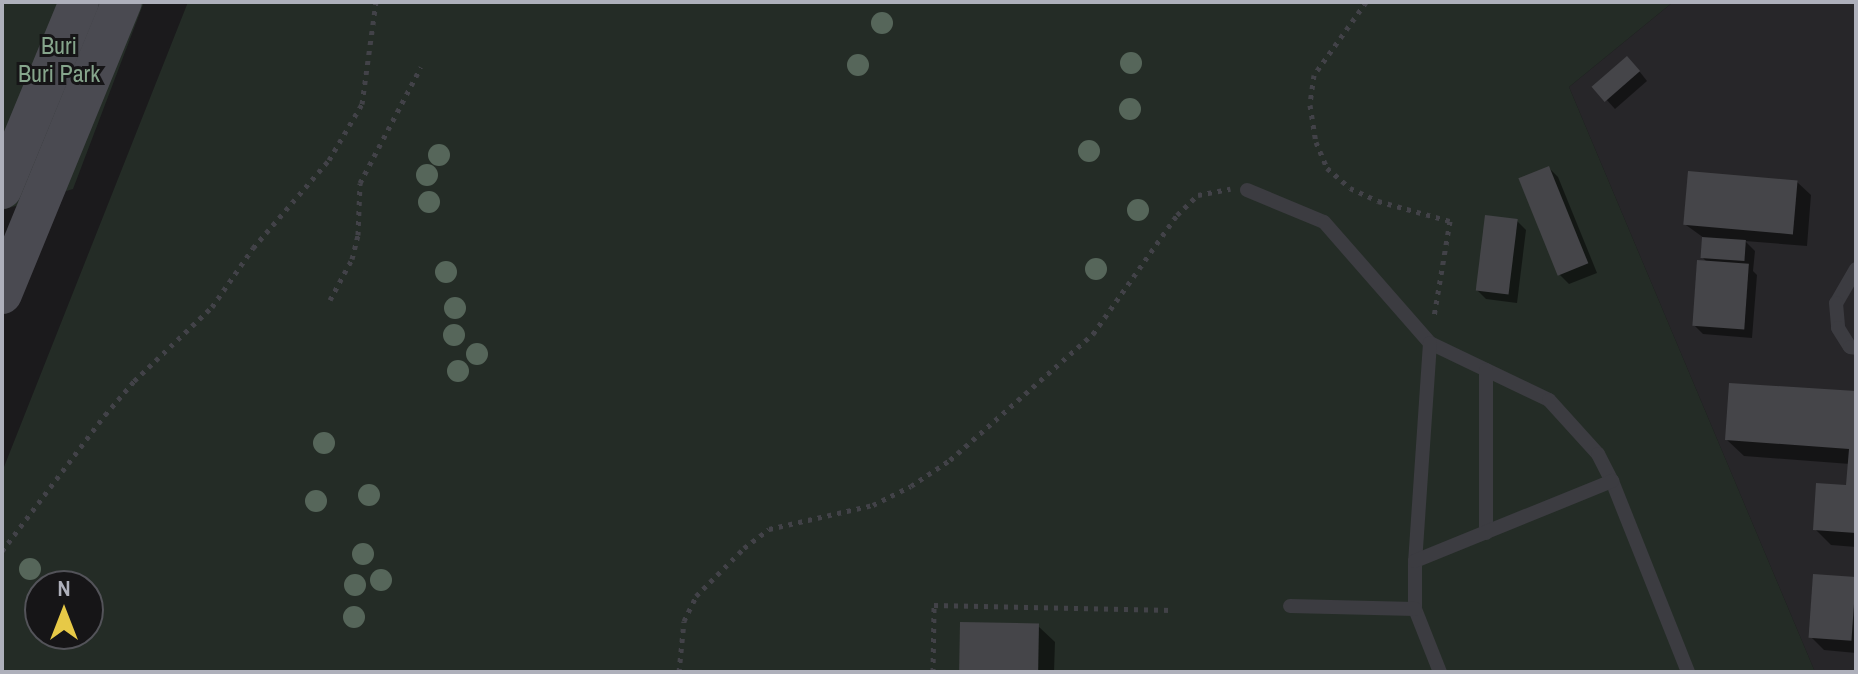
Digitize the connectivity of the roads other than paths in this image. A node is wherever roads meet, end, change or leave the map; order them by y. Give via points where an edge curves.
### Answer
1 (79, 2) edge
2 (122, 2) edge
3 (2, 189) edge
4 (1247, 190) road end
5 (1854, 275) edge
6 (2, 294) edge
7 (1430, 343) junction
8 (1856, 348) edge
9 (1486, 370) junction
10 (1612, 481) junction
11 (1486, 533) junction
12 (1415, 561) junction
13 (1290, 606) dead end
14 (1415, 609) junction
15 (1440, 672) edge
16 (1688, 672) edge

1 - 3 main road
2 - 6 main road
4 - 7 lane via 1324,222
5 - 8 lane via 1836,303 1838,328
7 - 9 lane
7 - 12 lane
9 - 10 lane via 1549,400 1598,454
9 - 11 lane
10 - 11 lane
10 - 16 lane
11 - 12 lane
12 - 14 lane
13 - 14 lane
14 - 15 lane

